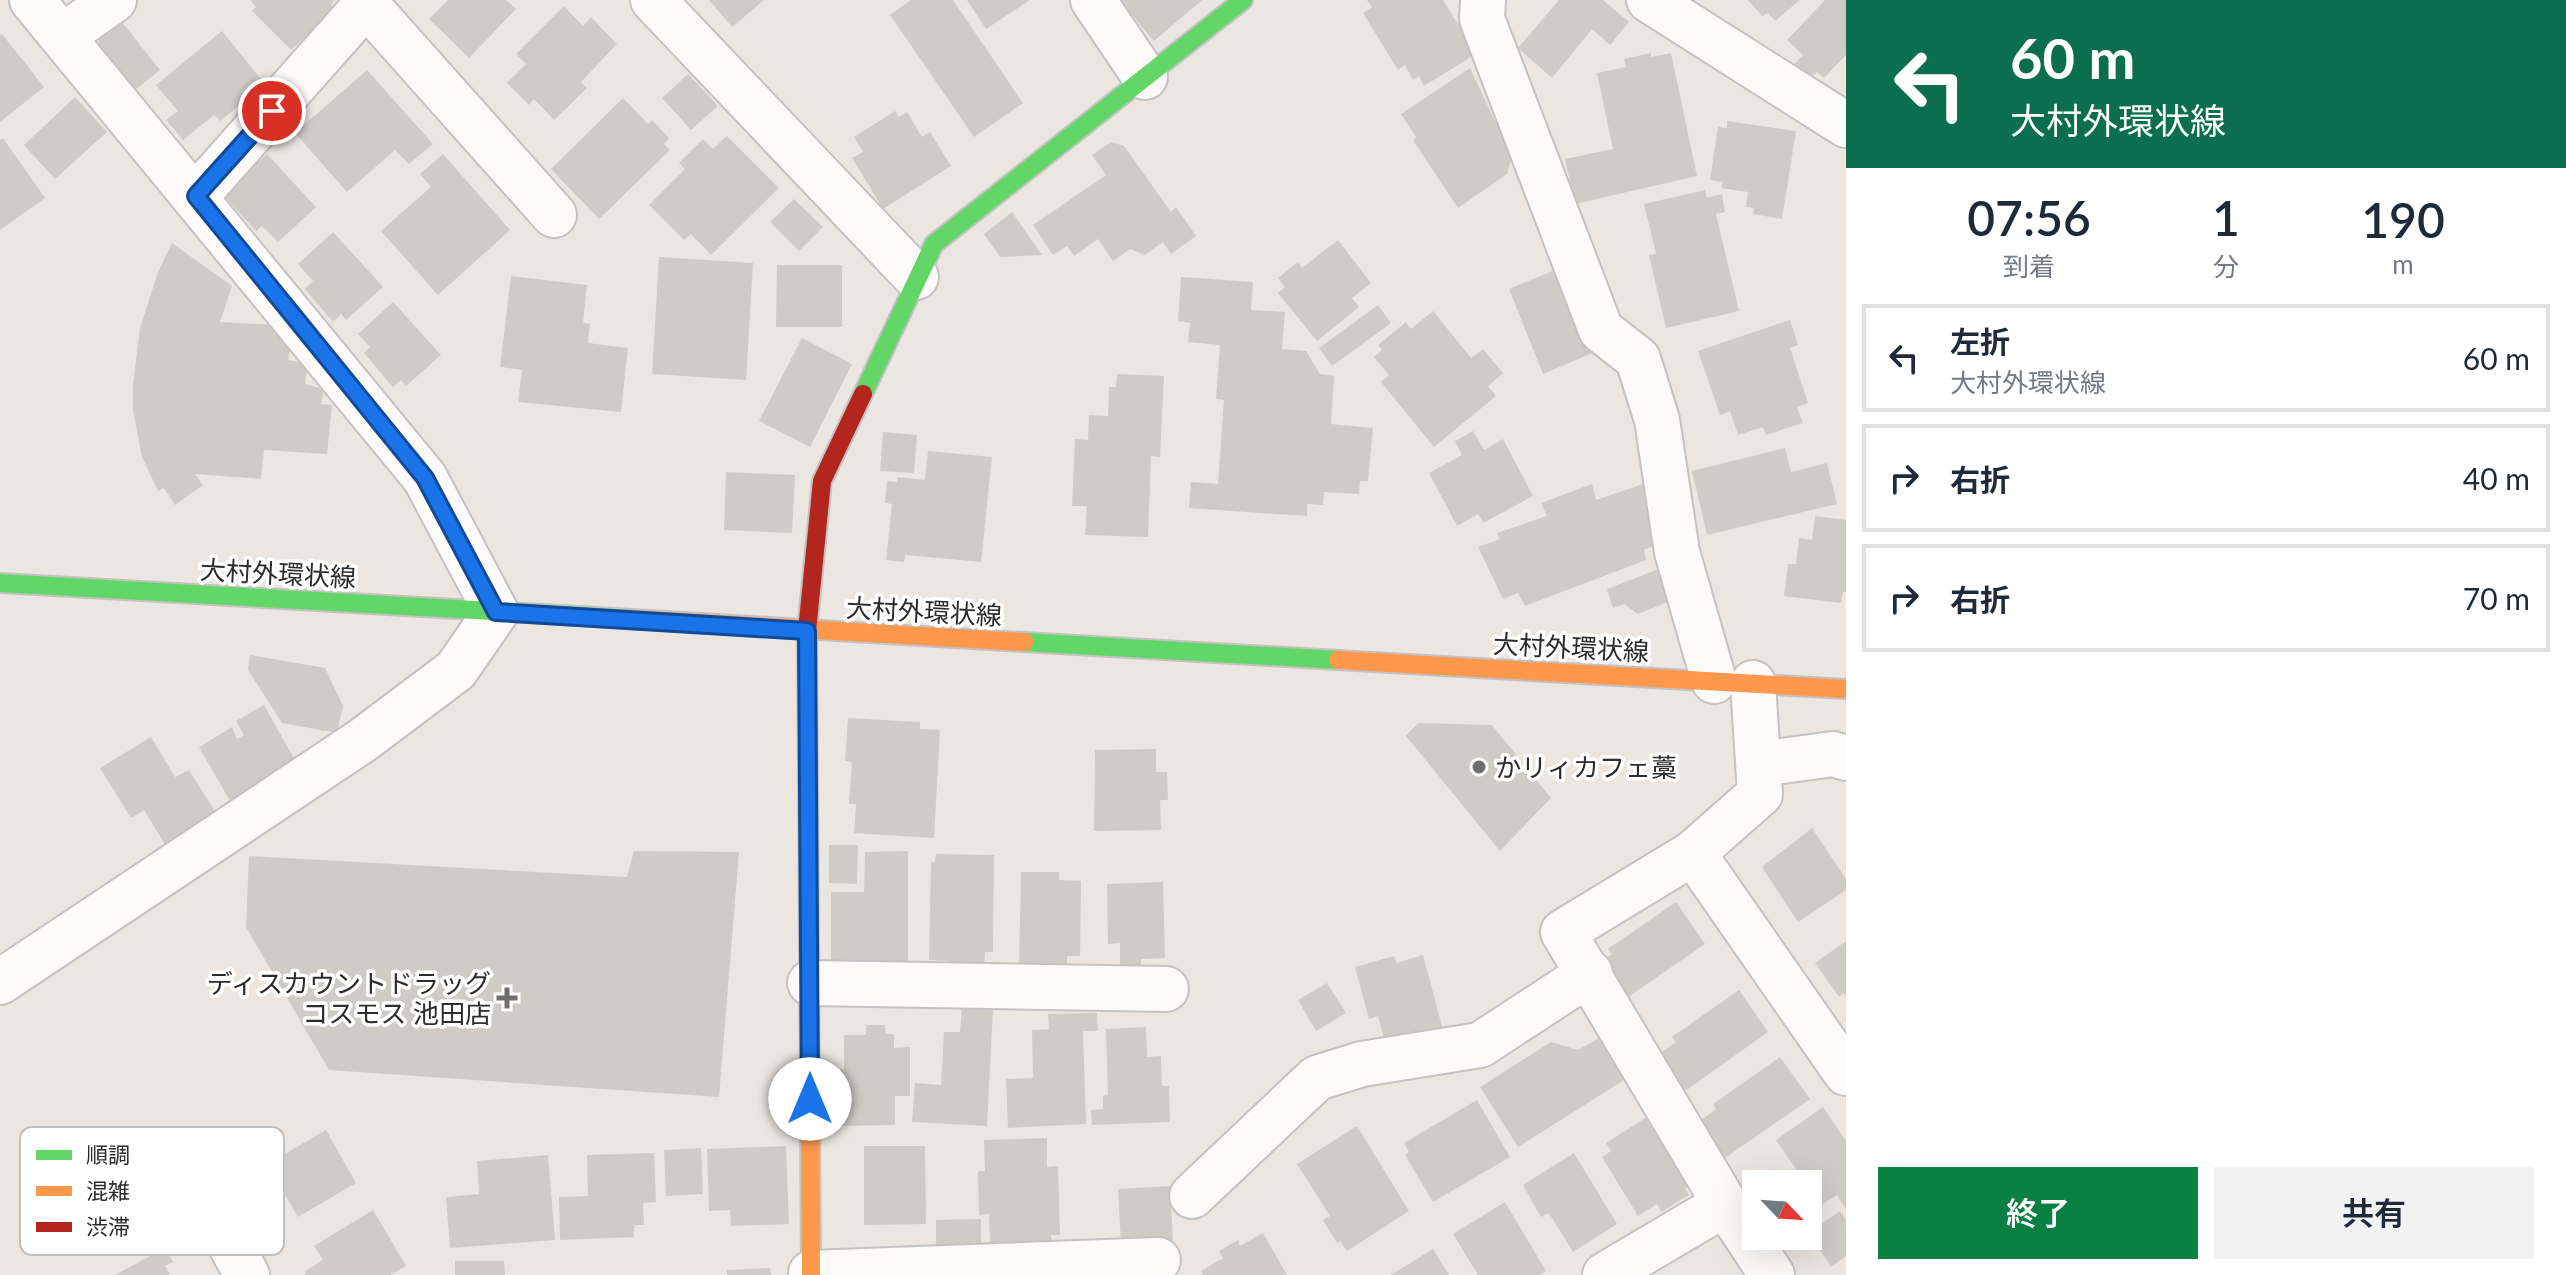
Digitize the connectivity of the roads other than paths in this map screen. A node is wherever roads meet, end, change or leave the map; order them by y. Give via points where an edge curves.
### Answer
1 (32, 0) edge
2 (114, 0) edge
3 (653, 0) edge
4 (1093, 0) edge
5 (1243, 0) edge
6 (1483, 0) edge
7 (1649, 0) edge
8 (368, 2) edge
9 (63, 36) junction
10 (1145, 77) junction
11 (1846, 125) edge
12 (196, 196) junction
13 (554, 215) dead end
14 (916, 277) junction
15 (0, 583) edge
16 (496, 612) junction
17 (807, 631) junction
18 (1733, 682) junction
19 (1846, 689) edge
20 (1846, 758) edge
21 (1760, 764) junction
22 (1693, 853) junction
23 (1590, 973) junction
24 (0, 982) edge
25 (810, 983) junction
26 (1166, 989) dead end
27 (1846, 1073) edge
28 (1192, 1196) dead end
29 (1725, 1204) junction
30 (236, 1255) edge
31 (1158, 1260) dead end
32 (811, 1274) edge
33 (247, 1275) edge
34 (1605, 1275) edge
35 (1772, 1275) edge

1 - 9 street
2 - 9 street
3 - 14 street
4 - 10 street
5 - 10 main road
6 - 18 street via 1482,19 1601,330 1638,359 1657,420 1677,552
7 - 11 street
8 - 12 street
8 - 13 street
9 - 12 street
10 - 14 main road via 934,244
12 - 16 street via 425,478
14 - 17 main road via 822,481
15 - 16 main road, 大村外環状線
16 - 17 main road, 大村外環状線
16 - 24 street via 456,670 363,740
17 - 18 main road, 大村外環状線
17 - 25 main road
18 - 19 main road, 大村外環状線
18 - 21 street
20 - 21 street via 1833,754
21 - 22 street via 1760,794
22 - 23 street via 1563,932
22 - 27 street
23 - 28 street via 1480,1045 1362,1064 1317,1078
23 - 29 street
25 - 26 street
25 - 32 main road
29 - 34 street
29 - 35 street
30 - 33 street
31 - 32 street

